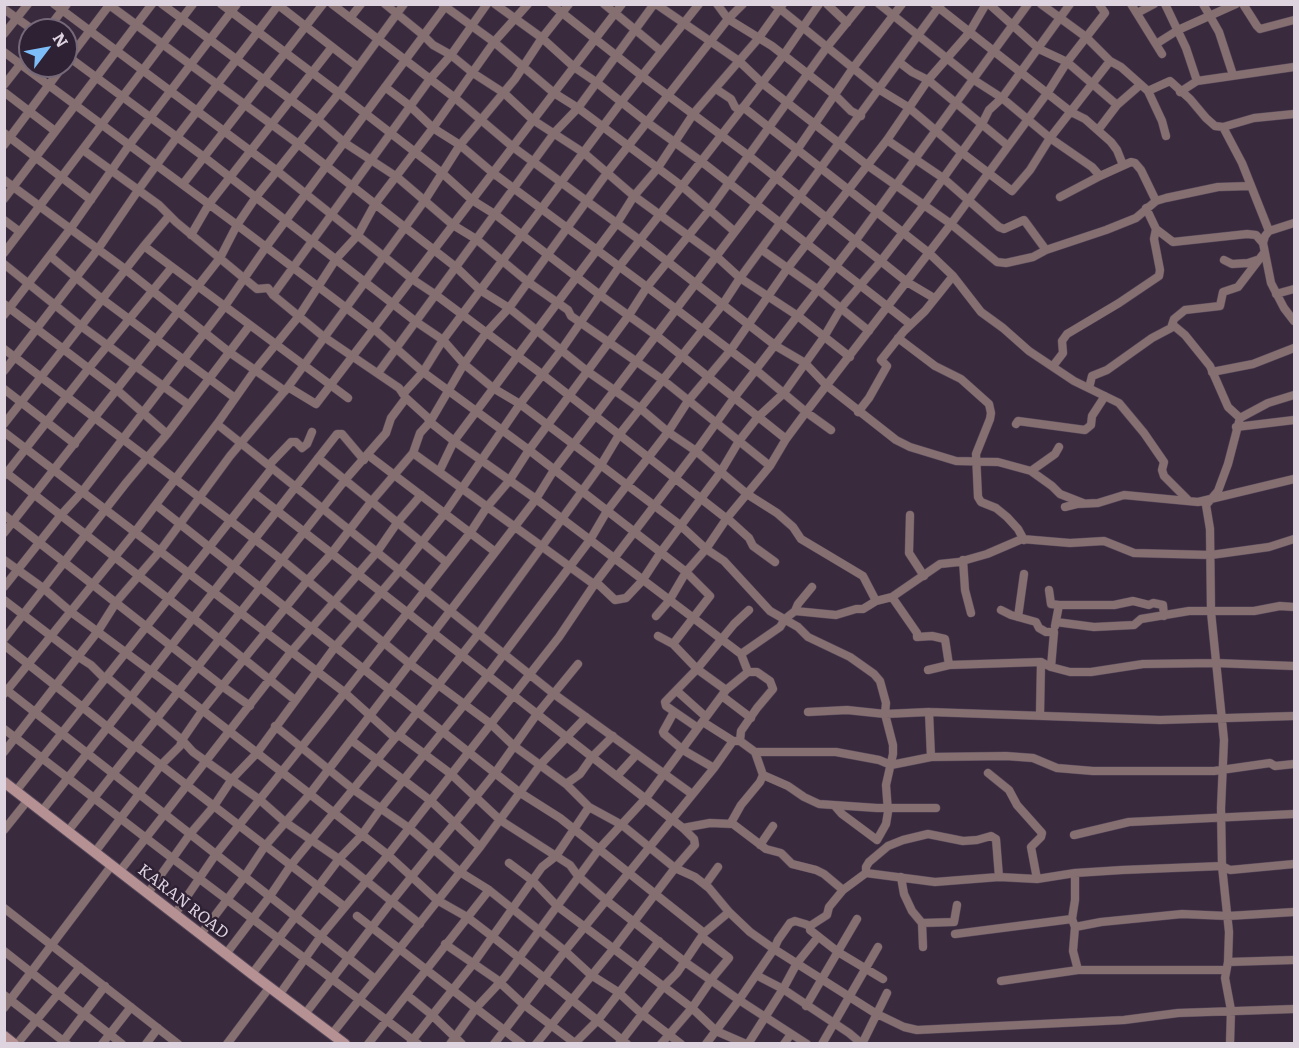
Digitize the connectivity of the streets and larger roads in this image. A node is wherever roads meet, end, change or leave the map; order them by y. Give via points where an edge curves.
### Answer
1 (28, 4) edge
2 (54, 4) edge
3 (152, 4) edge
4 (162, 4) edge
5 (193, 4) edge
6 (221, 4) edge
7 (237, 4) edge
8 (322, 4) edge
9 (332, 4) edge
10 (361, 4) edge
11 (385, 4) edge
12 (404, 4) edge
13 (487, 4) edge
14 (495, 4) edge
15 (528, 4) edge
16 (551, 4) edge
17 (569, 4) edge
18 (604, 4) edge
19 (622, 4) edge
20 (655, 4) edge
21 (699, 4) edge
22 (717, 4) edge
23 (743, 4) edge
24 (819, 4) edge
25 (827, 4) edge
26 (862, 4) edge
27 (879, 4) edge
28 (902, 4) edge
29 (987, 4) edge
30 (1028, 4) edge
31 (1041, 4) edge
32 (1070, 4) edge
33 (1099, 4) edge
34 (1131, 4) edge
35 (1154, 4) edge
36 (1165, 4) edge
37 (1203, 4) edge
38 (1236, 4) edge
39 (1243, 4) edge
40 (109, 5) edge
41 (278, 5) edge
42 (445, 5) edge
43 (779, 6) edge
44 (938, 6) edge
45 (64, 8) edge
46 (4, 9) edge
47 (231, 12) junction
48 (562, 13) junction
49 (615, 13) junction
50 (397, 14) junction
51 (1137, 14) junction
52 (893, 16) junction
53 (1209, 17) junction
54 (16, 18) junction
55 (350, 18) junction
56 (515, 18) junction
57 (1059, 18) junction
58 (182, 20) junction
59 (728, 20) junction
60 (1294, 20) edge
61 (684, 22) junction
62 (847, 22) junction
63 (136, 25) junction
64 (1013, 25) junction
65 (306, 26) junction
66 (472, 26) junction
67 (803, 26) junction
68 (636, 30) junction
69 (1178, 30) junction
70 (89, 32) junction
71 (258, 32) junction
72 (969, 33) junction
73 (4, 34) edge
74 (423, 35) junction
75 (918, 35) junction
76 (1086, 37) junction
77 (542, 38) junction
78 (378, 39) junction
79 (595, 39) junction
80 (758, 39) junction
81 (209, 40) junction
82 (711, 41) junction
83 (494, 42) junction
84 (1156, 44) junction
85 (78, 45) edge
86 (163, 45) junction
87 (332, 47) junction
88 (828, 47) junction
89 (1039, 49) junction
90 (661, 51) junction
91 (4, 52) edge
92 (116, 52) junction
93 (285, 52) junction
94 (994, 52) junction
95 (1162, 54) dead end
96 (451, 55) junction
97 (616, 55) junction
98 (783, 56) junction
99 (946, 57) junction
100 (236, 61) junction
101 (405, 61) junction
102 (739, 61) junction
103 (1110, 61) junction
104 (899, 62) junction
105 (1066, 62) junction
106 (18, 63) edge
107 (190, 65) junction
108 (524, 66) junction
109 (78, 67) edge
110 (358, 67) junction
111 (574, 67) junction
112 (1294, 67) edge
113 (853, 68) junction
114 (18, 69) edge
115 (143, 71) junction
116 (1021, 71) junction
117 (312, 73) junction
118 (473, 73) junction
119 (808, 75) junction
120 (1233, 75) junction
121 (642, 76) junction
122 (39, 78) edge
123 (54, 78) edge
124 (96, 78) junction
125 (429, 78) junction
126 (928, 80) junction
127 (974, 80) junction
128 (264, 81) junction
129 (1197, 81) junction
130 (596, 82) junction
131 (762, 82) junction
132 (1092, 83) junction
133 (217, 84) junction
134 (4, 85) edge
135 (49, 85) junction
136 (1140, 85) junction
137 (385, 87) junction
138 (716, 89) junction
139 (879, 90) junction
140 (171, 91) junction
141 (1148, 91) junction
142 (1048, 92) junction
143 (1180, 92) junction
144 (4, 93) edge
145 (339, 93) junction
146 (504, 93) junction
147 (554, 93) junction
148 (669, 95) junction
149 (836, 96) junction
150 (123, 97) junction
151 (455, 98) junction
152 (1002, 98) junction
153 (291, 100) junction
154 (622, 101) junction
155 (789, 102) junction
156 (955, 103) junction
157 (1117, 105) junction
158 (76, 106) junction
159 (246, 106) junction
160 (410, 106) junction
161 (908, 107) junction
162 (578, 108) junction
163 (742, 109) junction
164 (197, 111) junction
165 (30, 112) junction
166 (1071, 112) junction
167 (694, 113) junction
168 (366, 114) junction
169 (1294, 114) edge
170 (861, 116) junction
171 (150, 117) junction
172 (481, 119) junction
173 (318, 120) junction
174 (533, 120) junction
175 (1027, 120) junction
176 (648, 123) junction
177 (816, 123) junction
178 (272, 124) junction
179 (982, 124) junction
180 (102, 125) junction
181 (1223, 126) junction
182 (434, 128) junction
183 (604, 128) junction
184 (770, 128) junction
185 (935, 130) junction
186 (1098, 130) junction
187 (55, 131) junction
188 (225, 132) junction
189 (555, 132) junction
190 (390, 133) junction
191 (722, 134) junction
192 (7, 136) edge
193 (1166, 136) dead end
194 (177, 137) junction
195 (1050, 138) junction
196 (887, 140) junction
197 (676, 142) junction
198 (841, 142) junction
199 (297, 143) junction
200 (345, 143) junction
201 (130, 144) junction
202 (4, 145) edge
203 (460, 145) junction
204 (1007, 145) junction
205 (513, 147) junction
206 (629, 148) junction
207 (82, 150) junction
208 (797, 150) junction
209 (251, 151) junction
210 (961, 152) junction
211 (413, 153) junction
212 (584, 153) junction
213 (750, 156) junction
214 (35, 157) junction
215 (204, 157) junction
216 (372, 159) junction
217 (914, 160) junction
218 (535, 161) junction
219 (702, 162) junction
220 (156, 165) junction
221 (867, 165) junction
222 (1123, 165) junction
223 (326, 167) junction
224 (657, 168) junction
225 (820, 169) junction
226 (111, 170) junction
227 (276, 170) junction
228 (442, 173) junction
229 (493, 173) junction
230 (607, 173) junction
231 (989, 173) junction
232 (1100, 176) junction
233 (397, 177) junction
234 (775, 177) junction
235 (62, 178) junction
236 (230, 178) junction
237 (943, 178) junction
238 (4, 180) edge
239 (562, 182) junction
240 (729, 183) junction
241 (183, 184) junction
242 (896, 184) junction
243 (351, 186) junction
244 (1250, 186) junction
245 (14, 187) junction
246 (683, 187) junction
247 (139, 189) junction
248 (515, 189) junction
249 (848, 189) junction
250 (305, 194) junction
251 (634, 196) junction
252 (256, 197) junction
253 (801, 197) junction
254 (1060, 197) dead end
255 (4, 199) edge
256 (91, 200) junction
257 (425, 200) junction
258 (472, 200) junction
259 (969, 200) junction
260 (1156, 201) junction
261 (588, 202) junction
262 (756, 203) junction
263 (209, 204) junction
264 (375, 204) junction
265 (924, 205) junction
266 (40, 206) junction
267 (1146, 208) junction
268 (710, 209) junction
269 (543, 210) junction
270 (876, 211) junction
271 (332, 214) junction
272 (496, 215) junction
273 (659, 215) junction
274 (169, 216) junction
275 (828, 217) junction
276 (4, 220) edge
277 (285, 220) junction
278 (617, 223) junction
279 (781, 223) junction
280 (1294, 223) edge
281 (951, 224) junction
282 (237, 225) junction
283 (453, 225) junction
284 (404, 227) junction
285 (71, 228) junction
286 (567, 228) junction
287 (1156, 229) junction
288 (734, 231) junction
289 (904, 231) junction
290 (1269, 231) junction
291 (20, 232) junction
292 (191, 235) junction
293 (358, 235) junction
294 (523, 236) junction
295 (688, 236) junction
296 (476, 239) junction
297 (856, 240) junction
298 (312, 241) junction
299 (641, 241) junction
300 (1263, 243) junction
301 (807, 245) junction
302 (144, 246) junction
303 (266, 247) junction
304 (99, 249) junction
305 (597, 250) junction
306 (762, 250) junction
307 (1046, 250) junction
308 (433, 251) junction
309 (4, 253) edge
310 (548, 253) junction
311 (929, 253) junction
312 (50, 256) junction
313 (385, 256) junction
314 (716, 256) junction
315 (1261, 256) junction
316 (220, 258) junction
317 (336, 259) junction
318 (1224, 260) dead end
319 (503, 261) junction
320 (667, 261) junction
321 (881, 261) junction
322 (4, 264) edge
323 (835, 265) junction
324 (172, 267) junction
325 (291, 267) junction
326 (620, 267) junction
327 (457, 268) junction
328 (125, 269) junction
329 (786, 269) junction
330 (953, 276) junction
331 (77, 277) junction
332 (576, 277) junction
333 (740, 278) junction
334 (245, 279) junction
335 (412, 279) junction
336 (365, 282) junction
337 (528, 282) junction
338 (907, 282) junction
339 (28, 284) junction
340 (697, 284) junction
341 (859, 285) junction
342 (198, 286) junction
343 (318, 287) junction
344 (647, 287) junction
345 (817, 289) junction
346 (1294, 289) edge
347 (480, 290) junction
348 (154, 291) junction
349 (1276, 294) junction
350 (273, 295) junction
351 (436, 295) junction
352 (600, 295) junction
353 (768, 296) junction
354 (934, 298) junction
355 (102, 299) junction
356 (556, 302) junction
357 (393, 304) junction
358 (723, 304) junction
359 (56, 305) junction
360 (225, 306) junction
361 (888, 306) junction
362 (509, 308) junction
363 (841, 308) junction
364 (6, 309) edge
365 (344, 309) junction
366 (677, 310) junction
367 (178, 312) junction
368 (629, 315) junction
369 (299, 316) junction
370 (463, 316) junction
371 (798, 316) junction
372 (129, 318) junction
373 (415, 321) junction
374 (581, 321) junction
375 (1294, 321) edge
376 (749, 324) junction
377 (910, 324) junction
378 (250, 325) junction
379 (1173, 325) junction
380 (81, 326) junction
381 (36, 328) junction
382 (374, 329) junction
383 (537, 330) junction
384 (702, 330) junction
385 (869, 331) junction
386 (205, 333) junction
387 (486, 333) junction
388 (657, 336) junction
389 (324, 337) junction
390 (824, 337) junction
391 (898, 338) junction
392 (156, 340) junction
393 (443, 340) junction
394 (608, 342) junction
395 (108, 345) junction
396 (277, 345) junction
397 (776, 346) junction
398 (1294, 348) edge
399 (4, 349) edge
400 (63, 349) junction
401 (562, 349) junction
402 (395, 350) junction
403 (729, 351) junction
404 (229, 352) junction
405 (353, 356) junction
406 (683, 356) junction
407 (15, 357) junction
408 (518, 357) junction
409 (850, 357) junction
410 (183, 361) junction
411 (636, 362) junction
412 (805, 363) junction
413 (464, 364) junction
414 (303, 365) junction
415 (136, 366) junction
416 (1053, 366) junction
417 (88, 368) junction
418 (255, 370) junction
419 (756, 370) junction
420 (4, 371) edge
421 (587, 371) junction
422 (423, 372) junction
423 (1212, 372) junction
424 (378, 373) junction
425 (543, 375) junction
426 (708, 376) junction
427 (42, 377) junction
428 (208, 379) junction
429 (663, 380) junction
430 (331, 385) junction
431 (826, 385) junction
432 (164, 386) junction
433 (493, 388) junction
434 (1089, 388) junction
435 (4, 389) edge
436 (286, 389) junction
437 (117, 390) junction
438 (616, 390) junction
439 (448, 391) junction
440 (784, 393) junction
441 (1294, 395) edge
442 (67, 396) junction
443 (404, 396) junction
444 (1105, 396) junction
445 (569, 397) junction
446 (235, 398) junction
447 (348, 398) dead end
448 (734, 398) junction
449 (688, 401) junction
450 (22, 402) junction
451 (520, 404) junction
452 (189, 405) junction
453 (641, 409) junction
454 (475, 412) junction
455 (806, 412) junction
456 (858, 412) junction
457 (142, 413) junction
458 (596, 417) junction
459 (95, 418) junction
460 (758, 418) junction
461 (1240, 418) junction
462 (1294, 420) edge
463 (47, 422) junction
464 (430, 422) junction
465 (716, 423) junction
466 (4, 424) edge
467 (217, 424) junction
468 (1016, 424) dead end
469 (547, 425) junction
470 (1236, 427) junction
471 (831, 429) dead end
472 (501, 431) junction
473 (4, 432) edge
474 (312, 432) dead end
475 (668, 432) junction
476 (167, 434) junction
477 (619, 435) junction
478 (122, 438) junction
479 (786, 439) junction
480 (454, 441) junction
481 (739, 441) junction
482 (242, 443) junction
483 (75, 444) junction
484 (574, 445) junction
485 (1059, 447) dead end
486 (26, 448) junction
487 (529, 450) junction
488 (696, 451) junction
489 (413, 453) junction
490 (147, 458) junction
491 (318, 458) junction
492 (366, 458) junction
493 (648, 458) junction
494 (482, 461) junction
495 (976, 463) junction
496 (601, 465) junction
497 (271, 466) junction
498 (770, 466) junction
499 (55, 470) junction
500 (554, 470) junction
501 (1031, 471) junction
502 (439, 472) junction
503 (720, 473) junction
504 (5, 474) edge
505 (394, 474) junction
506 (675, 478) junction
507 (175, 479) junction
508 (1294, 479) edge
509 (345, 480) junction
510 (509, 481) junction
511 (628, 484) junction
512 (296, 486) junction
513 (463, 489) junction
514 (580, 491) junction
515 (82, 492) junction
516 (253, 492) junction
517 (747, 494) junction
518 (35, 495) junction
519 (421, 495) junction
520 (200, 498) junction
521 (536, 499) junction
522 (702, 499) junction
523 (1212, 500) junction
524 (1188, 501) junction
525 (371, 502) junction
526 (1084, 504) junction
527 (156, 505) junction
528 (655, 505) junction
529 (487, 507) junction
530 (1065, 507) dead end
531 (323, 508) junction
532 (105, 509) junction
533 (276, 511) junction
534 (607, 511) junction
535 (445, 513) junction
536 (4, 515) edge
537 (61, 515) junction
538 (910, 515) dead end
539 (562, 519) junction
540 (727, 519) junction
541 (230, 521) junction
542 (14, 522) junction
543 (397, 523) junction
544 (180, 524) junction
545 (680, 525) junction
546 (514, 526) junction
547 (349, 529) junction
548 (135, 532) junction
549 (304, 532) junction
550 (470, 532) junction
551 (634, 532) junction
552 (4, 534) edge
553 (86, 534) junction
554 (1294, 539) edge
555 (254, 540) junction
556 (590, 540) junction
557 (1024, 540) junction
558 (39, 542) junction
559 (421, 542) junction
560 (541, 546) junction
561 (209, 547) junction
562 (706, 549) junction
563 (160, 551) junction
564 (494, 551) junction
565 (377, 552) junction
566 (661, 552) junction
567 (331, 554) junction
568 (1211, 555) junction
569 (115, 557) junction
570 (4, 560) edge
571 (615, 560) junction
572 (963, 560) junction
573 (282, 561) junction
574 (64, 562) junction
575 (446, 562) junction
576 (775, 562) dead end
577 (233, 566) junction
578 (568, 566) junction
579 (18, 570) junction
580 (400, 570) junction
581 (686, 572) junction
582 (189, 573) junction
583 (358, 574) junction
584 (1024, 574) dead end
585 (139, 576) junction
586 (924, 576) junction
587 (307, 580) junction
588 (642, 580) junction
589 (94, 584) junction
590 (595, 584) junction
591 (4, 587) edge
592 (812, 587) dead end
593 (43, 588) junction
594 (260, 588) junction
595 (425, 590) junction
596 (1049, 590) dead end
597 (213, 592) junction
598 (381, 592) junction
599 (892, 597) junction
600 (169, 599) junction
601 (4, 600) edge
602 (669, 601) junction
603 (876, 601) junction
604 (117, 602) junction
605 (335, 602) junction
606 (1059, 605) junction
607 (1294, 607) edge
608 (286, 608) junction
609 (749, 610) dead end
610 (1001, 610) dead end
611 (451, 611) junction
612 (795, 611) junction
613 (71, 612) junction
614 (1211, 612) junction
615 (240, 613) junction
616 (407, 613) junction
617 (971, 613) dead end
618 (24, 615) junction
619 (656, 616) dead end
620 (1164, 616) junction
621 (1018, 617) junction
622 (193, 618) junction
623 (693, 619) junction
624 (785, 619) junction
625 (356, 621) junction
626 (1056, 622) junction
627 (147, 626) junction
628 (312, 628) junction
629 (98, 631) junction
630 (266, 633) junction
631 (479, 633) junction
632 (1054, 633) junction
633 (434, 634) junction
634 (51, 636) junction
635 (658, 636) dead end
636 (4, 639) edge
637 (220, 639) junction
638 (721, 639) junction
639 (383, 642) junction
640 (673, 644) junction
641 (4, 645) edge
642 (172, 645) junction
643 (335, 647) junction
644 (126, 652) junction
645 (291, 652) junction
646 (504, 653) junction
647 (461, 654) junction
648 (741, 654) junction
649 (77, 656) junction
650 (244, 659) junction
651 (1041, 662) junction
652 (1215, 663) junction
653 (29, 664) junction
654 (410, 664) junction
655 (578, 664) dead end
656 (949, 665) junction
657 (198, 666) junction
658 (1294, 666) edge
659 (1051, 667) junction
660 (363, 669) junction
661 (696, 669) junction
662 (928, 670) dead end
663 (151, 671) junction
664 (317, 672) junction
665 (748, 672) junction
666 (488, 675) junction
667 (531, 675) junction
668 (105, 679) junction
669 (270, 680) junction
670 (438, 685) junction
671 (55, 686) junction
672 (222, 687) junction
673 (390, 690) junction
674 (5, 691) edge
675 (676, 691) junction
676 (178, 692) junction
677 (344, 692) junction
678 (724, 693) junction
679 (554, 694) junction
680 (514, 696) junction
681 (131, 698) junction
682 (295, 700) junction
683 (250, 705) junction
684 (465, 705) junction
685 (83, 707) junction
686 (202, 711) junction
687 (34, 712) junction
688 (417, 712) junction
689 (674, 712) junction
690 (808, 712) dead end
691 (929, 712) junction
692 (537, 714) junction
693 (885, 714) junction
694 (1040, 715) junction
695 (370, 716) junction
696 (1294, 716) edge
697 (586, 717) junction
698 (751, 718) junction
699 (1222, 718) junction
700 (156, 720) junction
701 (702, 722) junction
702 (491, 724) junction
703 (276, 726) junction
704 (108, 727) junction
705 (4, 729) edge
706 (229, 732) junction
707 (442, 732) junction
708 (62, 733) junction
709 (613, 736) junction
710 (16, 737) junction
711 (397, 737) junction
712 (568, 738) junction
713 (182, 740) junction
714 (351, 740) junction
715 (736, 741) junction
716 (514, 746) junction
717 (135, 747) junction
718 (301, 748) junction
719 (683, 750) junction
720 (4, 752) edge
721 (755, 752) junction
722 (87, 753) junction
723 (256, 753) junction
724 (469, 753) junction
725 (637, 754) junction
726 (425, 755) junction
727 (592, 757) junction
728 (931, 757) junction
729 (42, 758) junction
730 (206, 761) junction
731 (377, 762) junction
732 (1294, 764) edge
733 (161, 765) junction
734 (540, 765) junction
735 (891, 765) junction
736 (329, 768) junction
737 (714, 768) junction
738 (1223, 769) junction
739 (281, 772) junction
740 (495, 773) junction
741 (664, 773) junction
742 (988, 773) dead end
743 (114, 774) junction
744 (451, 774) junction
745 (763, 775) junction
746 (617, 776) junction
747 (68, 778) junction
748 (232, 779) junction
749 (403, 780) junction
750 (4, 782) edge
751 (566, 784) junction
752 (187, 785) junction
753 (354, 790) junction
754 (16, 791) junction
755 (519, 792) junction
756 (139, 794) junction
757 (692, 794) junction
758 (309, 795) junction
759 (95, 798) junction
760 (475, 798) junction
761 (646, 798) junction
762 (28, 800) junction
763 (260, 800) junction
764 (430, 801) junction
765 (214, 806) junction
766 (835, 806) junction
767 (589, 807) junction
768 (887, 807) junction
769 (381, 808) junction
770 (936, 808) dead end
771 (42, 811) junction
772 (165, 814) junction
773 (334, 814) junction
774 (1294, 814) edge
775 (120, 818) junction
776 (1222, 818) junction
777 (672, 819) junction
778 (501, 820) junction
779 (285, 822) junction
780 (453, 824) junction
781 (733, 824) junction
782 (239, 825) junction
783 (621, 825) junction
784 (773, 826) dead end
785 (409, 828) junction
786 (683, 828) junction
787 (4, 830) edge
788 (575, 830) junction
789 (68, 831) junction
790 (190, 834) junction
791 (1074, 835) dead end
792 (361, 836) junction
793 (146, 838) junction
794 (311, 839) junction
795 (760, 844) junction
796 (265, 846) junction
797 (480, 847) junction
798 (650, 848) junction
799 (434, 849) junction
800 (599, 849) junction
801 (95, 852) junction
802 (216, 854) junction
803 (388, 855) junction
804 (556, 856) junction
805 (172, 858) junction
806 (339, 859) junction
807 (510, 863) dead end
808 (1294, 864) edge
809 (291, 865) junction
810 (1222, 866) junction
811 (718, 867) dead end
812 (116, 868) junction
813 (675, 868) junction
814 (460, 872) junction
815 (866, 873) junction
816 (1075, 873) junction
817 (629, 874) junction
818 (245, 876) junction
819 (578, 876) junction
820 (901, 877) junction
821 (999, 877) junction
822 (199, 878) junction
823 (411, 878) junction
824 (1037, 879) junction
825 (366, 881) junction
826 (533, 881) junction
827 (705, 885) junction
828 (319, 887) junction
829 (489, 890) junction
830 (843, 890) junction
831 (148, 893) junction
832 (654, 894) junction
833 (270, 896) junction
834 (227, 898) junction
835 (437, 900) junction
836 (392, 901) junction
837 (607, 901) junction
838 (957, 904) dead end
839 (557, 906) junction
840 (345, 907) junction
841 (4, 908) edge
842 (513, 909) junction
843 (729, 912) junction
844 (1294, 912) edge
845 (175, 914) junction
846 (296, 916) junction
847 (357, 916) dead end
848 (1228, 916) junction
849 (253, 917) junction
850 (467, 917) junction
851 (857, 919) dead end
852 (634, 921) junction
853 (922, 922) junction
854 (1073, 923) junction
855 (420, 924) junction
856 (585, 926) junction
857 (810, 926) junction
858 (372, 928) junction
859 (538, 931) junction
860 (201, 934) junction
861 (955, 934) dead end
862 (703, 935) junction
863 (321, 936) junction
864 (493, 937) junction
865 (818, 937) junction
866 (280, 938) junction
867 (659, 941) junction
868 (445, 944) junction
869 (52, 945) junction
870 (878, 947) dead end
871 (923, 947) dead end
872 (614, 948) junction
873 (399, 949) junction
874 (774, 949) junction
875 (565, 951) junction
876 (5, 952) edge
877 (838, 952) junction
878 (226, 954) junction
879 (519, 957) junction
880 (305, 958) junction
881 (348, 958) junction
882 (1294, 960) edge
883 (685, 962) junction
884 (797, 963) junction
885 (473, 964) junction
886 (1227, 966) junction
887 (80, 967) junction
888 (638, 967) junction
889 (425, 969) junction
890 (866, 969) junction
891 (1078, 970) junction
892 (32, 972) junction
893 (252, 974) junction
894 (591, 975) junction
895 (756, 975) junction
896 (546, 977) junction
897 (333, 979) junction
898 (375, 979) junction
899 (823, 979) junction
900 (883, 979) dead end
901 (711, 981) junction
902 (1001, 981) dead end
903 (498, 982) junction
904 (105, 986) junction
905 (663, 987) junction
906 (783, 989) junction
907 (452, 990) junction
908 (274, 991) junction
909 (618, 992) junction
910 (58, 993) junction
911 (887, 993) dead end
912 (849, 994) junction
913 (407, 995) junction
914 (8, 997) edge
915 (572, 998) junction
916 (360, 999) junction
917 (739, 1000) junction
918 (523, 1004) junction
919 (806, 1006) junction
920 (131, 1007) junction
921 (4, 1008) edge
922 (476, 1008) junction
923 (692, 1008) junction
924 (1294, 1009) edge
925 (1231, 1010) junction
926 (875, 1012) junction
927 (84, 1014) junction
928 (305, 1014) junction
929 (642, 1014) junction
930 (432, 1015) junction
931 (764, 1016) junction
932 (386, 1019) junction
933 (36, 1020) junction
934 (598, 1020) junction
935 (834, 1023) junction
936 (552, 1025) junction
937 (158, 1028) junction
938 (503, 1029) junction
939 (716, 1031) junction
940 (110, 1034) junction
941 (669, 1034) junction
942 (791, 1034) junction
943 (4, 1036) edge
944 (332, 1038) edge
945 (452, 1040) edge
946 (414, 1042) edge
947 (623, 1042) edge
948 (63, 1043) edge
949 (575, 1043) edge
950 (16, 1044) edge
951 (102, 1044) edge
952 (122, 1044) edge
953 (146, 1044) edge
954 (178, 1044) edge
955 (227, 1044) edge
956 (345, 1044) edge
957 (368, 1044) edge
958 (462, 1044) edge
959 (494, 1044) edge
960 (522, 1044) edge
961 (536, 1044) edge
962 (661, 1044) edge
963 (681, 1044) edge
964 (706, 1044) edge
965 (747, 1044) edge
966 (784, 1044) edge
967 (807, 1044) edge
968 (822, 1044) edge
969 (1230, 1044) edge

1 - 54 street
2 - 45 street
3 - 63 street
4 - 58 street
5 - 58 street
6 - 47 street
7 - 47 street
8 - 65 street
9 - 55 street
10 - 55 street
11 - 50 street
12 - 50 street
13 - 66 street
14 - 56 street
15 - 56 street
16 - 48 street
17 - 48 street
18 - 49 street
19 - 49 street
20 - 61 street
20 - 68 street
21 - 61 street
22 - 59 street
23 - 59 street
24 - 67 street
25 - 62 street
26 - 62 street
27 - 52 street
28 - 52 street
29 - 64 street
29 - 72 street
30 - 64 street
31 - 57 street
32 - 57 street
33 - 76 street via 1105,12
34 - 51 street
35 - 51 street
36 - 69 street
37 - 53 street
38 - 53 street
39 - 60 street via 1260,29
40 - 63 street
40 - 70 street
41 - 65 street
41 - 71 street
42 - 66 street
42 - 74 street
43 - 67 street
43 - 80 street
44 - 72 street
44 - 75 street
45 - 70 street
46 - 54 street
47 - 71 street
47 - 81 street
48 - 77 street
48 - 79 street
49 - 68 street
49 - 79 street
50 - 74 street
50 - 78 street
51 - 84 street
52 - 75 street
52 - 113 street
53 - 69 street
53 - 120 street via 1219,33
54 - 73 street
55 - 78 street
56 - 77 street
56 - 83 street
57 - 76 street
57 - 89 street
58 - 81 street
58 - 86 street
59 - 80 street
59 - 82 street
61 - 82 street
61 - 90 street
62 - 88 street
63 - 86 street
63 - 92 street
64 - 89 street
64 - 94 street
65 - 87 street
65 - 93 street
66 - 83 street
66 - 96 street
67 - 88 street
67 - 98 street
68 - 90 street
68 - 97 street
69 - 84 street
69 - 129 street
70 - 85 street
70 - 92 street
71 - 93 street
71 - 100 street
72 - 94 street
72 - 99 street
74 - 96 street
74 - 101 street
75 - 99 street
75 - 104 street
76 - 103 street
76 - 105 street
77 - 108 street
77 - 111 street
78 - 101 street
78 - 110 street
79 - 97 street
79 - 111 street
80 - 98 street
80 - 102 street
81 - 100 street
81 - 107 street
82 - 102 street
82 - 148 street
83 - 108 street
83 - 118 street
84 - 95 street
86 - 107 street
86 - 115 street
87 - 110 street
87 - 117 street
88 - 113 street
88 - 119 street
89 - 105 street
89 - 116 street
90 - 121 street
91 - 106 street
92 - 115 street
92 - 124 street
93 - 117 street
93 - 128 street
94 - 116 street
94 - 127 street
96 - 118 street
96 - 125 street
97 - 121 street
97 - 130 street
98 - 119 street
98 - 131 street
99 - 126 street
99 - 127 street
100 - 128 street
100 - 133 street
101 - 125 street
101 - 137 street
102 - 131 street
102 - 138 street
103 - 132 street
103 - 136 street
104 - 126 street
104 - 139 street
105 - 132 street
105 - 142 street
107 - 133 street
107 - 140 street
108 - 146 street
108 - 147 street
109 - 124 street
110 - 145 street
111 - 130 street
111 - 147 street
112 - 120 street
113 - 139 street
113 - 149 street
114 - 134 street
115 - 140 street
115 - 150 street
116 - 142 street
116 - 152 street
117 - 145 street
117 - 153 street
118 - 146 street
118 - 151 street
119 - 149 street
119 - 155 street
120 - 129 street
121 - 148 street
121 - 154 street
122 - 135 street
123 - 135 street
124 - 150 street
124 - 158 street
125 - 151 street
125 - 160 street
126 - 156 street
126 - 161 street
127 - 152 street
127 - 156 street
128 - 153 street
128 - 159 street
129 - 143 street
130 - 154 street
130 - 162 street
131 - 155 street
131 - 163 street
132 - 157 street
132 - 166 street
133 - 159 street
133 - 164 street
135 - 158 street
135 - 165 street
136 - 141 street
136 - 157 street
137 - 160 street
137 - 168 street
138 - 163 street
138 - 167 street
139 - 161 street
139 - 170 street
140 - 164 street
140 - 171 street
141 - 143 street via 1170,81
141 - 193 street
142 - 166 street
142 - 175 street
143 - 181 street via 1215,126
144 - 165 street
145 - 168 street
145 - 173 street
146 - 172 street
146 - 174 street
147 - 162 street
147 - 174 street
148 - 167 street
148 - 176 street
149 - 170 street
149 - 177 street
150 - 171 street
150 - 180 street
151 - 172 street
151 - 182 street
152 - 175 street
152 - 179 street
153 - 173 street
153 - 178 street
154 - 176 street
154 - 183 street
155 - 177 street
155 - 184 street
156 - 179 street
156 - 185 street
157 - 186 street
158 - 180 street
158 - 187 street
159 - 178 street
159 - 188 street
160 - 182 street
160 - 190 street
161 - 185 street
161 - 196 street
162 - 183 street
162 - 189 street
163 - 184 street
163 - 191 street
164 - 188 street
164 - 194 street
165 - 187 street
165 - 192 street
166 - 186 street
166 - 195 street
167 - 191 street
167 - 197 street
168 - 190 street
168 - 200 street
169 - 181 street
170 - 198 street
171 - 194 street
171 - 201 street
172 - 203 street
172 - 205 street
173 - 199 street
173 - 200 street
174 - 189 street
174 - 205 street
175 - 195 street
175 - 204 street
176 - 197 street
176 - 206 street
177 - 198 street
177 - 208 street
178 - 199 street
178 - 209 street
179 - 204 street
179 - 210 street
180 - 201 street
180 - 207 street
181 - 244 street
182 - 203 street
182 - 211 street
183 - 206 street
183 - 212 street
184 - 208 street
184 - 213 street
185 - 210 street
185 - 217 street
186 - 222 street via 1117,150
187 - 214 street
188 - 209 street
188 - 215 street
189 - 212 street
189 - 218 street
190 - 211 street
190 - 216 street
191 - 213 street
191 - 219 street
192 - 202 street
192 - 214 street
194 - 215 street
194 - 220 street
195 - 231 street via 1012,191
195 - 232 street
196 - 217 street
196 - 221 street
197 - 219 street
197 - 224 street
198 - 221 street
198 - 225 street
199 - 223 street
199 - 227 street
200 - 216 street
200 - 223 street
201 - 220 street
201 - 226 street
203 - 228 street
203 - 229 street
204 - 231 street
205 - 218 street
205 - 229 street
206 - 224 street
206 - 230 street
207 - 226 street
207 - 235 street
208 - 225 street
208 - 234 street
209 - 227 street
209 - 236 street
210 - 231 street
210 - 237 street
211 - 228 street
211 - 233 street
212 - 230 street
212 - 239 street
213 - 234 street
213 - 240 street
214 - 235 street
214 - 245 street
215 - 236 street
215 - 241 street
216 - 233 street
216 - 243 street
217 - 237 street
217 - 242 street
218 - 239 street
218 - 248 street
219 - 240 street
219 - 246 street
220 - 241 street
220 - 247 street
221 - 242 street
221 - 249 street
222 - 232 street
222 - 260 street via 1135,163
223 - 243 street
223 - 250 street
224 - 246 street
224 - 251 street
225 - 249 street
225 - 253 street
226 - 247 street
226 - 256 street
227 - 250 street
227 - 252 street
228 - 257 street
228 - 258 street
229 - 248 street
229 - 258 street
230 - 251 street
230 - 261 street
231 - 259 street
232 - 254 street
233 - 257 street
233 - 264 street
234 - 253 street
234 - 262 street
235 - 256 street
235 - 266 street
236 - 252 street
236 - 263 street
237 - 259 street
237 - 265 street
238 - 245 street
239 - 261 street
239 - 269 street
240 - 262 street
240 - 268 street
241 - 263 street
242 - 265 street
242 - 270 street
243 - 264 street
243 - 271 street
244 - 260 street via 1196,190
244 - 290 street
245 - 255 street
245 - 266 street
246 - 268 street
246 - 273 street
247 - 274 street
247 - 304 street
248 - 269 street
248 - 272 street
249 - 270 street
249 - 275 street
250 - 271 street
250 - 277 street
251 - 273 street
251 - 278 street
252 - 277 street
252 - 282 street
253 - 275 street
253 - 279 street
256 - 285 street
257 - 283 street
257 - 284 street
258 - 272 street
258 - 283 street
259 - 281 street
259 - 307 street via 1004,229 1024,220
260 - 267 street
261 - 278 street
261 - 286 street
262 - 279 street
262 - 288 street
263 - 282 street
263 - 292 street
264 - 284 street
264 - 293 street
265 - 281 street
265 - 289 street
266 - 285 street
266 - 291 street
267 - 287 street
267 - 307 street via 1136,218
268 - 288 street
268 - 295 street
269 - 286 street
269 - 294 street
270 - 289 street
270 - 297 street
271 - 293 street
271 - 298 street
272 - 294 street
272 - 296 street
273 - 295 street
273 - 299 street
274 - 292 street
274 - 302 street
275 - 297 street
275 - 301 street
276 - 291 street
277 - 298 street
277 - 303 street
278 - 299 street
278 - 305 street
279 - 301 street
279 - 306 street
280 - 290 street
281 - 307 street via 997,262 1019,260
281 - 311 street
282 - 303 street
282 - 316 street
283 - 296 street
283 - 308 street
284 - 308 street
284 - 313 street
285 - 304 street
285 - 312 street
286 - 305 street
286 - 310 street
287 - 300 street via 1173,242 1246,234 1256,235
287 - 416 street via 1159,276 1067,334 1062,340 1063,353
288 - 314 street
289 - 311 street
289 - 321 street
290 - 300 street
291 - 309 street
292 - 316 street
293 - 313 street
293 - 317 street
294 - 310 street
294 - 319 street
295 - 314 street
295 - 320 street
296 - 319 street
296 - 327 street
297 - 321 street
297 - 323 street
298 - 317 street
298 - 325 street
299 - 320 street
299 - 326 street
300 - 315 street
301 - 323 street
301 - 329 street
302 - 324 street
302 - 328 street
303 - 325 street
303 - 334 street
304 - 328 street
304 - 331 street
305 - 326 street
305 - 332 street
306 - 329 street
306 - 333 street
308 - 327 street
308 - 335 street
310 - 332 street
310 - 337 street
311 - 330 street
311 - 338 street
312 - 331 street
312 - 339 street
313 - 335 street
313 - 336 street
314 - 333 street
314 - 340 street
315 - 318 street via 1248,264
315 - 349 street
315 - 379 street via 1238,286 1223,292 1220,306 1185,310
316 - 334 street
316 - 342 street
317 - 336 street
317 - 343 street
319 - 337 street
319 - 347 street
320 - 340 street
320 - 344 street
321 - 338 street
321 - 341 street
322 - 339 street
323 - 341 street
323 - 345 street
324 - 342 street
324 - 348 street
325 - 343 street
325 - 350 street
326 - 344 street
326 - 352 street
327 - 347 street
327 - 351 street
328 - 348 street
328 - 355 street
329 - 345 street
329 - 353 street
330 - 354 street
330 - 416 street via 981,312
331 - 355 street
331 - 359 street
332 - 352 street
332 - 356 street
333 - 353 street
333 - 358 street
334 - 350 street via 257,289 268,288
334 - 360 street
335 - 351 street
335 - 357 street
336 - 357 street
336 - 365 street
337 - 356 street
337 - 362 street
338 - 354 street
338 - 361 street
339 - 359 street
339 - 364 street
340 - 358 street
340 - 366 street
341 - 361 street
341 - 363 street
342 - 360 street
342 - 367 street
343 - 365 street
343 - 369 street
344 - 366 street
344 - 368 street
345 - 363 street
345 - 371 street
346 - 349 street
347 - 362 street
347 - 370 street
348 - 367 street
348 - 372 street
349 - 375 street
350 - 369 street
351 - 370 street
351 - 373 street
352 - 368 street
352 - 374 street
353 - 371 street
353 - 376 street
354 - 377 street
355 - 372 street
355 - 380 street
356 - 374 street
356 - 383 street
357 - 373 street
357 - 382 street
358 - 376 street
358 - 384 street
359 - 380 street
359 - 381 street
360 - 378 street
360 - 386 street
361 - 377 street
361 - 385 street
362 - 383 street
362 - 387 street
363 - 385 street
363 - 390 street
364 - 381 street
365 - 382 street
365 - 389 street
366 - 384 street
366 - 388 street
367 - 386 street
367 - 392 street
368 - 388 street
368 - 394 street
369 - 389 street
369 - 396 street
370 - 387 street
370 - 393 street
371 - 390 street
371 - 397 street
372 - 392 street
372 - 395 street
373 - 393 street
373 - 402 street
374 - 394 street
374 - 401 street
376 - 397 street
376 - 403 street
377 - 391 street
378 - 396 street
378 - 404 street
379 - 423 street
379 - 434 street via 1092,376
380 - 395 street
380 - 400 street
381 - 400 street
381 - 407 street
382 - 402 street
382 - 405 street
383 - 401 street
383 - 408 street
384 - 403 street
384 - 406 street
385 - 409 street
386 - 404 street
386 - 410 street
387 - 408 street
387 - 413 street
388 - 406 street
388 - 411 street
389 - 405 street
389 - 414 street
390 - 409 street
390 - 412 street
391 - 456 street via 881,360 887,366
391 - 495 street via 935,366 961,379 988,404 990,419 977,449
392 - 410 street
392 - 415 street
393 - 413 street
393 - 422 street
394 - 411 street
394 - 421 street
395 - 415 street
395 - 417 street
396 - 414 street
396 - 418 street
397 - 412 street
397 - 419 street
398 - 423 street via 1253,364
399 - 407 street
400 - 417 street
400 - 427 street
401 - 421 street
401 - 425 street
402 - 422 street
402 - 424 street
403 - 419 street
403 - 426 street
404 - 418 street
404 - 428 street
405 - 424 street
405 - 430 street
406 - 426 street
406 - 429 street
407 - 420 street
407 - 427 street
408 - 425 street
408 - 433 street
409 - 431 street
410 - 428 street
410 - 432 street
411 - 429 street
411 - 438 street
412 - 431 street
412 - 440 street
413 - 433 street
413 - 439 street
414 - 430 street
414 - 436 street
415 - 432 street
415 - 437 street
416 - 434 street
417 - 437 street
417 - 442 street
418 - 436 street
418 - 446 street
419 - 440 street
419 - 448 street
421 - 438 street
421 - 445 street
422 - 439 street
422 - 443 street
423 - 461 street via 1228,407
424 - 443 street
425 - 445 street
425 - 451 street
426 - 448 street
426 - 449 street
427 - 442 street
427 - 450 street
428 - 446 street
428 - 452 street
429 - 449 street
429 - 453 street
430 - 436 street via 316,404
430 - 447 street
431 - 455 street
431 - 456 street
432 - 452 street
432 - 457 street
433 - 451 street
433 - 454 street
434 - 444 street
435 - 450 street
436 - 482 street
437 - 457 street
437 - 459 street
438 - 453 street
438 - 458 street
439 - 454 street
439 - 464 street
440 - 455 street
440 - 460 street
441 - 461 street
442 - 459 street
442 - 463 street
443 - 464 street
443 - 492 street via 386,433
444 - 468 street via 1085,430
444 - 524 street via 1119,404 1134,421 1164,462 1164,476
445 - 458 street
445 - 469 street
446 - 467 street
448 - 460 street
448 - 465 street
449 - 465 street
449 - 475 street
450 - 463 street
450 - 466 street
451 - 469 street
451 - 472 street
452 - 476 street
453 - 475 street
453 - 477 street
454 - 472 street
454 - 480 street
455 - 471 street
455 - 479 street
456 - 495 street via 910,447
457 - 476 street
457 - 478 street
458 - 477 street
458 - 484 street
459 - 478 street
459 - 483 street
460 - 479 street
460 - 481 street
461 - 470 street
462 - 470 street
463 - 483 street
463 - 486 street
464 - 480 street
464 - 489 street via 420,433
465 - 481 street
465 - 488 street
467 - 482 street
467 - 507 street
469 - 484 street
469 - 487 street
470 - 523 street via 1228,464
472 - 487 street
472 - 494 street
473 - 486 street
474 - 497 street via 307,444 302,448 291,442
475 - 488 street
475 - 493 street
476 - 490 street
477 - 493 street
477 - 496 street
478 - 490 street
478 - 515 street
479 - 498 street
480 - 494 street
480 - 502 street
481 - 498 street
481 - 503 street
482 - 497 street
482 - 520 street
483 - 499 street
484 - 496 street
484 - 500 street
485 - 501 street
486 - 499 street
486 - 504 street
487 - 500 street
487 - 510 street
488 - 503 street
488 - 506 street
489 - 502 street
489 - 505 street
490 - 507 street
490 - 532 street
491 - 492 street via 340,433
491 - 509 street
491 - 512 street
492 - 505 street
492 - 509 street
493 - 506 street
493 - 511 street
494 - 510 street
494 - 513 street
495 - 501 street via 998,462
495 - 557 street via 979,499 998,510
496 - 511 street
496 - 514 street
497 - 512 street
497 - 516 street
498 - 517 street
499 - 515 street
499 - 518 street
500 - 514 street
500 - 521 street
501 - 526 street via 1060,494
502 - 513 street
503 - 517 street
503 - 522 street
504 - 518 street
505 - 519 street
505 - 525 street
506 - 522 street
506 - 528 street
507 - 520 street
507 - 527 street
508 - 523 street
509 - 525 street
509 - 531 street
510 - 521 street
510 - 529 street
511 - 528 street
511 - 534 street
512 - 531 street
512 - 533 street
513 - 529 street
513 - 535 street
514 - 534 street
514 - 539 street
515 - 532 street
515 - 537 street
516 - 533 street
516 - 541 street
517 - 540 street
517 - 603 street via 784,519 801,539 863,576
518 - 537 street
518 - 542 street
519 - 535 street
519 - 543 street
520 - 541 street
520 - 544 street
521 - 539 street
521 - 546 street
522 - 540 street
522 - 545 street
523 - 524 street
523 - 568 street via 1206,505
524 - 526 street via 1124,495
525 - 543 street
525 - 547 street
526 - 530 street
527 - 544 street
527 - 548 street
528 - 545 street
528 - 551 street
529 - 546 street
529 - 550 street
531 - 547 street
531 - 549 street
532 - 548 street
532 - 553 street
533 - 549 street
533 - 555 street
534 - 551 street
534 - 556 street
535 - 550 street
535 - 559 street
536 - 542 street
537 - 553 street
537 - 558 street
538 - 586 street via 909,553
539 - 556 street
539 - 560 street
540 - 562 street
540 - 576 street
541 - 555 street
541 - 561 street
542 - 552 street
542 - 558 street
543 - 559 street
543 - 565 street
544 - 561 street
544 - 563 street
545 - 562 street
545 - 566 street
546 - 560 street
546 - 564 street
547 - 565 street
547 - 567 street
548 - 563 street
548 - 569 street
549 - 567 street
549 - 573 street
550 - 564 street
550 - 575 street
551 - 566 street
551 - 571 street
553 - 569 street
553 - 574 street
554 - 568 street via 1269,547
555 - 573 street
555 - 577 street
556 - 571 street
556 - 578 street
557 - 568 street via 1104,541 1134,552
557 - 572 street
558 - 574 street
558 - 579 street
559 - 575 street
559 - 580 street
560 - 578 street
560 - 631 street
561 - 577 street
561 - 582 street
562 - 581 street
562 - 624 street via 724,561 770,611
563 - 582 street
563 - 585 street
564 - 611 street
565 - 580 street
565 - 583 street
566 - 581 street
566 - 588 street
567 - 583 street
567 - 587 street
568 - 614 street
569 - 585 street
569 - 589 street
570 - 579 street
571 - 588 street
571 - 590 street
572 - 586 street via 940,564
572 - 617 street
573 - 587 street
573 - 594 street
574 - 589 street
574 - 593 street
575 - 595 street
577 - 594 street
577 - 597 street
578 - 590 street
578 - 646 street
579 - 591 street
579 - 593 street
580 - 595 street
580 - 598 street
581 - 602 street
581 - 623 street via 710,596
582 - 597 street
582 - 600 street
583 - 598 street
583 - 605 street
584 - 621 street
585 - 600 street
585 - 604 street
586 - 599 street
587 - 605 street
587 - 608 street
588 - 590 street via 626,598 615,600
588 - 602 street
589 - 604 street
589 - 613 street
590 - 667 street
592 - 612 street
593 - 613 street
593 - 618 street
594 - 608 street
594 - 615 street
595 - 611 street
595 - 616 street
596 - 606 street via 1051,604
597 - 615 street
597 - 622 street
598 - 616 street
598 - 625 street
599 - 603 street
599 - 656 street via 916,637 945,639
600 - 622 street
600 - 627 street
601 - 618 street
602 - 619 street
602 - 623 street
603 - 612 street via 863,609 836,615
604 - 627 street
604 - 629 street
605 - 625 street
605 - 628 street
606 - 620 street via 1154,603 1163,605
606 - 626 street
607 - 614 street
608 - 628 street
608 - 630 street
609 - 638 street
610 - 621 street
611 - 631 street
611 - 633 street
612 - 624 street
613 - 629 street
613 - 634 street
614 - 620 street
614 - 652 street
615 - 630 street
615 - 637 street
616 - 633 street
616 - 639 street
618 - 634 street
618 - 636 street
620 - 626 street via 1141,619 1134,625 1094,627
621 - 632 street
622 - 637 street
622 - 642 street
623 - 638 street
623 - 640 street
624 - 648 street via 780,627
624 - 693 street via 808,637 850,657 874,674 886,703
625 - 639 street
625 - 643 street
626 - 632 street
627 - 642 street
627 - 644 street
628 - 643 street
628 - 645 street
629 - 644 street
629 - 649 street
630 - 645 street
630 - 650 street
631 - 646 street
631 - 647 street
632 - 659 street
633 - 647 street
633 - 654 street
634 - 649 street
634 - 653 street
635 - 640 street
637 - 650 street
637 - 657 street
638 - 648 street
638 - 661 street
639 - 654 street
639 - 660 street
640 - 661 street
641 - 653 street
642 - 657 street
642 - 663 street
643 - 660 street
643 - 664 street
644 - 663 street
644 - 668 street
645 - 664 street
645 - 669 street
646 - 666 street
646 - 667 street
647 - 666 street
647 - 670 street
648 - 665 street
649 - 668 street
649 - 671 street
650 - 669 street
650 - 672 street
651 - 656 street
651 - 659 street
651 - 694 street
652 - 658 street
652 - 659 street via 1143,663 1091,672
652 - 699 street
653 - 671 street
653 - 674 street
654 - 670 street
654 - 673 street
655 - 679 street
656 - 662 street
657 - 672 street
657 - 676 street
660 - 673 street
660 - 677 street
661 - 675 street
661 - 678 street
663 - 676 street
663 - 681 street
664 - 677 street
664 - 682 street
665 - 678 street
665 - 698 street via 757,672 773,685
666 - 680 street
666 - 684 street
667 - 679 street
667 - 680 street
668 - 681 street
668 - 685 street
669 - 682 street
669 - 683 street
670 - 684 street
670 - 688 street
671 - 685 street
671 - 687 street
672 - 683 street
672 - 686 street
673 - 688 street
673 - 695 street
674 - 687 street
675 - 689 street via 665,704
675 - 701 street
676 - 686 street
676 - 700 street
677 - 695 street
677 - 718 street
678 - 698 street
678 - 701 street
679 - 692 street
679 - 697 street
680 - 692 street
680 - 702 street
681 - 700 street
681 - 704 street
682 - 703 street
683 - 706 street
684 - 702 street
684 - 707 street
685 - 704 street
685 - 708 street
686 - 706 street
686 - 713 street
687 - 708 street
687 - 710 street
688 - 707 street
688 - 711 street
689 - 701 street
689 - 719 street via 663,732
690 - 693 street via 847,710
691 - 693 street
691 - 694 street
691 - 728 street
692 - 712 street
692 - 716 street
693 - 735 street via 893,745
694 - 699 street via 1160,720
695 - 711 street
695 - 714 street
696 - 699 street
697 - 709 street
697 - 712 street
698 - 715 street
699 - 738 street
700 - 713 street
700 - 717 street
701 - 715 street
701 - 719 street
702 - 716 street
702 - 724 street
703 - 718 street
703 - 723 street
704 - 717 street
704 - 722 street
705 - 710 street
706 - 723 street
706 - 730 street
707 - 724 street
707 - 726 street
708 - 722 street
708 - 729 street
709 - 725 street
709 - 727 street
710 - 720 street
710 - 729 street
711 - 726 street
711 - 731 street
712 - 727 street
712 - 734 street
713 - 730 street
713 - 733 street
714 - 731 street
714 - 736 street
715 - 721 street
715 - 737 street
716 - 734 street
716 - 740 street
717 - 733 street
717 - 743 street
718 - 736 street
718 - 739 street
719 - 737 street
719 - 741 street
721 - 735 street via 836,752
721 - 745 street
722 - 743 street
722 - 747 street
723 - 739 street
723 - 748 street
724 - 740 street
724 - 744 street
725 - 741 street
725 - 746 street
726 - 744 street
726 - 749 street
727 - 746 street
727 - 751 street via 580,774
728 - 735 street
728 - 738 street via 1033,758 1057,768 1093,771
729 - 747 street
729 - 754 street
730 - 748 street
730 - 752 street
731 - 749 street
731 - 753 street
732 - 738 street
733 - 752 street
733 - 756 street
734 - 751 street
734 - 755 street
735 - 768 street via 886,785
736 - 753 street
736 - 758 street
737 - 757 street
738 - 776 street
739 - 758 street
739 - 763 street
740 - 755 street
740 - 760 street
741 - 757 street
741 - 761 street
742 - 824 street via 1009,790 1042,833 1031,847
743 - 756 street
743 - 759 street
744 - 760 street
744 - 764 street
745 - 766 street via 814,802
745 - 781 street via 741,805
746 - 761 street
747 - 759 street
747 - 771 street
748 - 763 street
748 - 765 street
749 - 764 street
749 - 769 street
750 - 754 street, KARAN ROAD
751 - 767 street
752 - 765 street
752 - 772 street
753 - 769 street
753 - 773 street
754 - 762 street, KARAN ROAD
755 - 778 street
755 - 788 street
756 - 772 street
756 - 775 street
757 - 777 street
758 - 773 street
758 - 779 street
759 - 775 street
759 - 789 street
760 - 778 street
760 - 780 street
761 - 777 street
761 - 783 street
762 - 771 street, KARAN ROAD
762 - 787 street
763 - 779 street
763 - 782 street
764 - 780 street
764 - 785 street
765 - 782 street
765 - 790 street
766 - 768 street
766 - 768 street via 877,840 886,824
767 - 783 street
767 - 788 street
768 - 770 street
769 - 785 street
769 - 792 street
771 - 789 street, KARAN ROAD
772 - 790 street
772 - 793 street
773 - 792 street
773 - 794 street
774 - 776 street
775 - 793 street
775 - 801 street
776 - 791 street via 1129,822
776 - 810 street
777 - 786 street
777 - 798 street
778 - 797 street
778 - 804 street
779 - 794 street
779 - 796 street
780 - 797 street
780 - 799 street
781 - 786 street
781 - 795 street
782 - 796 street
782 - 802 street
783 - 798 street
783 - 800 street
784 - 795 street
785 - 799 street
785 - 803 street
786 - 813 street via 695,845
788 - 800 street
788 - 804 street
789 - 801 street, KARAN ROAD
790 - 802 street
790 - 805 street
792 - 803 street
792 - 806 street
793 - 805 street
793 - 812 street
794 - 806 street
794 - 809 street
795 - 830 street via 781,853 792,864 824,874
796 - 809 street
796 - 818 street
797 - 814 street
798 - 813 street
798 - 817 street
799 - 814 street
799 - 823 street
800 - 817 street
800 - 819 street
801 - 812 street, KARAN ROAD
802 - 818 street
802 - 822 street
803 - 823 street
803 - 825 street
804 - 819 street
804 - 826 street
805 - 822 street
805 - 831 street
806 - 825 street
806 - 828 street
807 - 826 street
808 - 810 street via 1230,870
809 - 828 street
809 - 833 street
810 - 816 street
810 - 848 street
811 - 827 street
812 - 831 street, KARAN ROAD
812 - 869 street
813 - 827 street
813 - 832 street
814 - 829 street
814 - 835 street
815 - 820 street
815 - 821 street via 869,862 888,846 928,834 963,841 991,836 996,839
815 - 830 street
816 - 824 street
816 - 854 street
817 - 832 street
817 - 837 street
818 - 833 street
818 - 834 street
819 - 837 street
819 - 839 street
820 - 821 street via 935,882
820 - 853 street via 904,894
821 - 824 street
822 - 834 street
822 - 845 street
823 - 835 street
823 - 836 street
825 - 836 street
825 - 840 street
826 - 839 street
826 - 842 street
827 - 843 street
828 - 840 street
828 - 846 street
829 - 842 street
829 - 850 street
830 - 857 street via 827,915
831 - 845 street, KARAN ROAD
832 - 852 street
832 - 862 street
833 - 846 street
833 - 849 street
834 - 849 street
834 - 860 street
835 - 850 street
835 - 855 street
836 - 855 street
836 - 858 street
837 - 852 street
837 - 856 street
838 - 853 street via 954,922
839 - 856 street
839 - 859 street
840 - 863 street
841 - 869 street
842 - 859 street
842 - 864 street
843 - 862 street
843 - 874 street
844 - 848 street
845 - 860 street, KARAN ROAD
846 - 863 street
846 - 866 street
847 - 858 street
848 - 854 street via 1182,914
848 - 886 street
849 - 866 street
849 - 878 street
850 - 864 street
850 - 868 street
851 - 877 street
852 - 867 street
852 - 872 street
853 - 871 street
854 - 861 street
854 - 891 street
855 - 873 street
856 - 872 street
856 - 875 street
857 - 865 street
857 - 874 street via 790,923
858 - 873 street
858 - 881 street
859 - 875 street
859 - 879 street
860 - 878 street, KARAN ROAD
862 - 883 street
862 - 901 street via 729,958
863 - 880 street
863 - 881 street
864 - 879 street
864 - 885 street
865 - 877 street
865 - 884 street
866 - 880 street
866 - 893 street
867 - 883 street
867 - 888 street
868 - 885 street
868 - 889 street
869 - 887 street
869 - 892 street
870 - 890 street
872 - 888 street
872 - 894 street
873 - 889 street
873 - 898 street
874 - 884 street
874 - 895 street
875 - 894 street
875 - 896 street
876 - 892 street
877 - 890 street
877 - 899 street
878 - 893 street, KARAN ROAD
879 - 896 street
879 - 903 street
880 - 897 street
880 - 908 street
881 - 897 street
881 - 898 street
882 - 886 street
883 - 901 street
883 - 905 street
884 - 899 street
884 - 906 street
885 - 903 street
885 - 907 street
886 - 891 street
886 - 925 street via 1225,978
887 - 904 street
887 - 910 street
888 - 905 street
888 - 909 street
889 - 907 street
889 - 913 street
890 - 900 street
890 - 912 street
891 - 902 street
892 - 910 street
892 - 914 street
893 - 908 street, KARAN ROAD
894 - 909 street
894 - 915 street
895 - 906 street
895 - 917 street
896 - 915 street
896 - 918 street
897 - 916 street
897 - 928 street
898 - 916 street
899 - 912 street
899 - 919 street
901 - 917 street
901 - 923 street
903 - 918 street
903 - 922 street
904 - 920 street
904 - 927 street
905 - 923 street
905 - 929 street
906 - 919 street
906 - 931 street
907 - 922 street
907 - 930 street
908 - 928 street, KARAN ROAD
908 - 955 street
909 - 929 street
909 - 934 street
910 - 927 street
910 - 933 street
911 - 926 street
912 - 926 street
912 - 935 street
913 - 930 street
913 - 932 street
914 - 921 street
914 - 933 street
915 - 934 street
915 - 936 street
916 - 932 street
916 - 944 street
917 - 931 street
917 - 939 street
918 - 936 street
918 - 938 street
919 - 935 street
920 - 937 street
920 - 940 street
922 - 938 street
922 - 945 street
923 - 939 street
923 - 941 street
924 - 925 street
925 - 926 street via 1124,1020 917,1030
925 - 969 street
926 - 935 street via 862,1044
927 - 940 street
927 - 948 street
928 - 944 street, KARAN ROAD
929 - 941 street
929 - 947 street
930 - 945 street
930 - 946 street
931 - 942 street
931 - 965 street
932 - 946 street
932 - 957 street
933 - 948 street
933 - 950 street
934 - 947 street
934 - 949 street
935 - 968 street
936 - 949 street
936 - 961 street
937 - 953 street
937 - 954 street
938 - 959 street
938 - 960 street
939 - 964 street
939 - 965 street
940 - 951 street
940 - 952 street
941 - 962 street
941 - 963 street
942 - 966 street
942 - 967 street
943 - 950 street
944 - 956 street, KARAN ROAD
945 - 958 street

